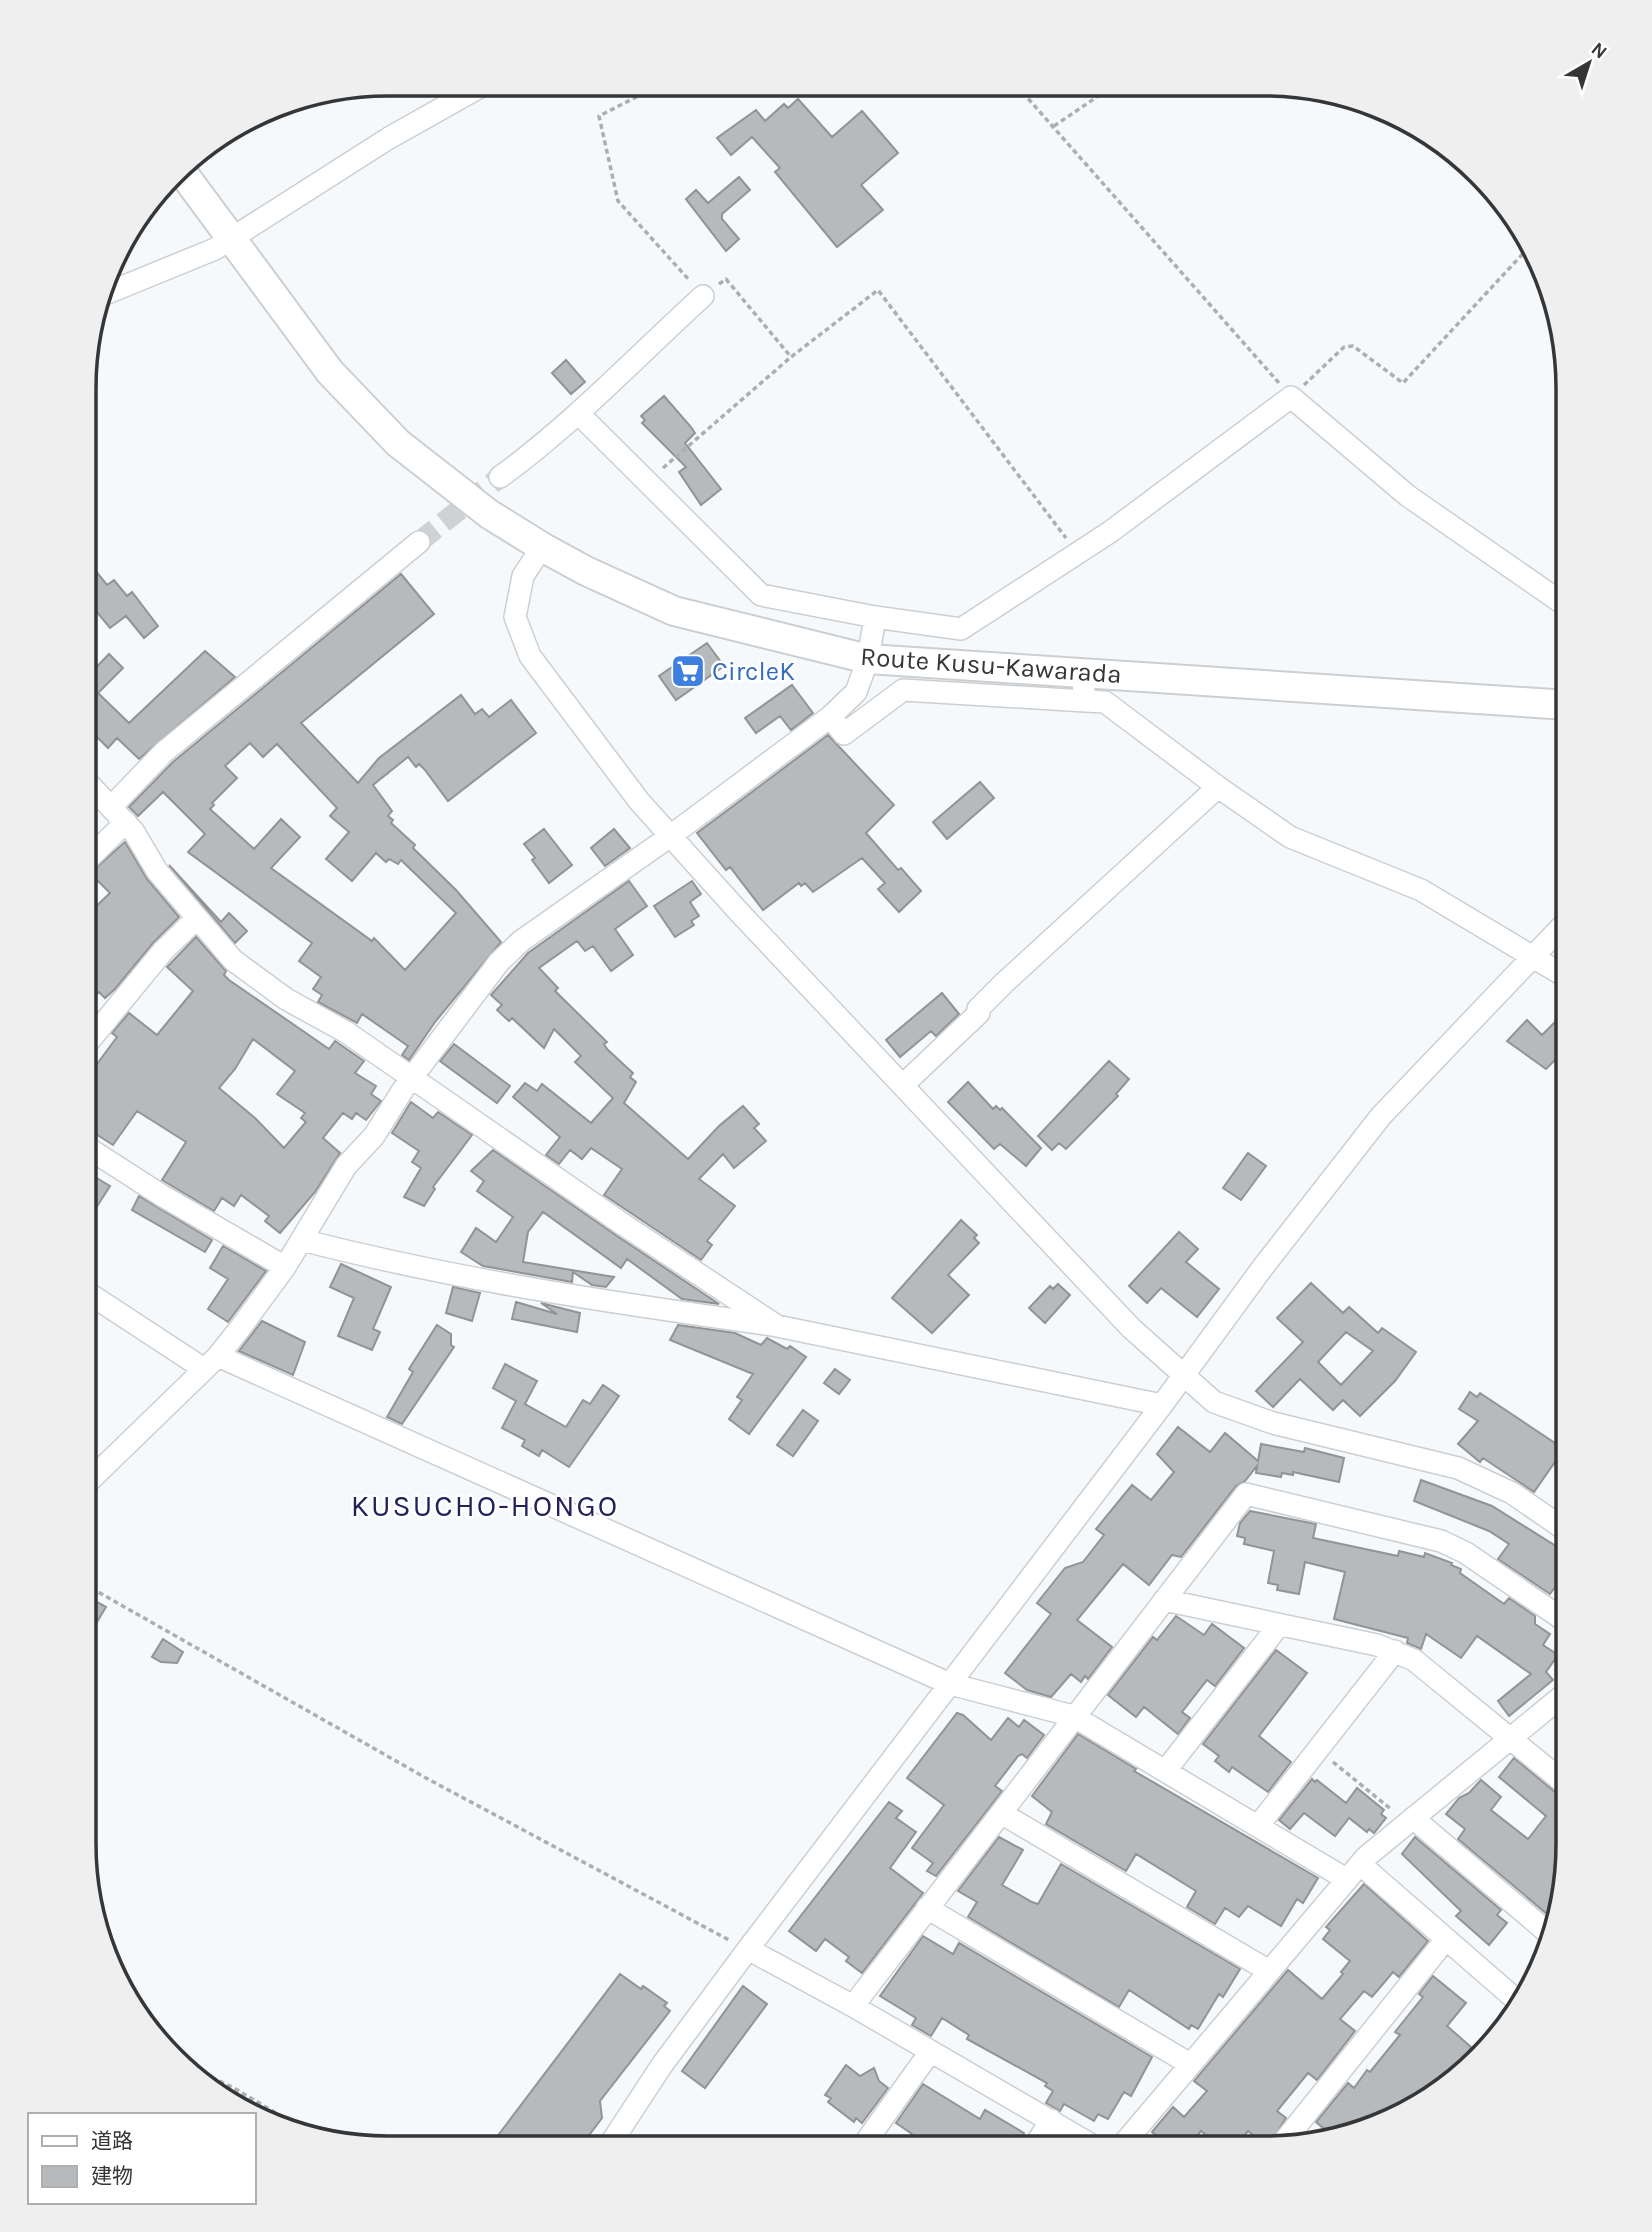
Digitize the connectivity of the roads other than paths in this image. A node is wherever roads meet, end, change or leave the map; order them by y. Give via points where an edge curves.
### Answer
1 (464, 96) edge
2 (187, 178) edge
3 (229, 238) junction
4 (113, 291) edge
5 (703, 296) road end
6 (579, 414) junction
7 (500, 477) tunnel mouth
8 (419, 542) tunnel mouth
9 (542, 547) junction
10 (1556, 599) edge
11 (875, 617) junction
12 (868, 659) junction
13 (1082, 672) junction
14 (1085, 701) junction
15 (1556, 704) edge
16 (830, 717) junction
17 (1218, 787) junction
18 (96, 791) edge
19 (118, 814) junction
20 (669, 837) junction
21 (96, 846) edge
22 (196, 919) junction
23 (1556, 932) edge
24 (1532, 957) junction
25 (1556, 971) edge
26 (96, 1033) edge
27 (413, 1079) junction
28 (903, 1086) junction
29 (96, 1153) edge
30 (302, 1240) junction
31 (285, 1267) junction
32 (96, 1297) edge
33 (777, 1326) junction
34 (211, 1362) junction
35 (1183, 1376) junction
36 (1163, 1405) junction
37 (96, 1474) edge
38 (1556, 1524) edge
39 (1164, 1600) junction
40 (1556, 1614) edge
41 (1279, 1625) junction
42 (1395, 1651) junction
43 (950, 1684) junction
44 (1556, 1701) edge
45 (1073, 1716) junction
46 (1511, 1738) junction
47 (1166, 1770) junction
48 (1556, 1775) edge
49 (1001, 1813) junction
50 (1410, 1821) junction
51 (1258, 1826) junction
52 (1353, 1871) junction
53 (927, 1908) junction
54 (1543, 1929) edge
55 (1446, 1939) junction
56 (748, 1950) junction
57 (1269, 1971) junction
58 (1513, 1997) edge
59 (853, 2006) junction
60 (930, 2052) junction
61 (1191, 2064) junction
62 (1051, 2120) junction
63 (1290, 2134) edge
64 (616, 2136) edge
65 (870, 2136) edge
66 (1041, 2136) edge
67 (1077, 2136) edge
68 (1130, 2136) edge

1 - 3 street
2 - 3 main road, Route Kusu-Kawarada
3 - 4 street via 215,249
3 - 9 main road, Route Kusu-Kawarada via 363,409 440,478
5 - 6 street
6 - 7 street
6 - 11 street via 761,596
8 - 19 street via 164,752
9 - 12 main road, Route Kusu-Kawarada via 674,611
9 - 20 street via 523,576 515,617 530,656
10 - 11 street via 1408,496 1291,397 1110,531 961,629
11 - 12 street
12 - 13 main road, Route Kusu-Kawarada
12 - 16 street via 856,692
13 - 14 street
13 - 15 main road, Route Kusu-Kawarada
14 - 16 street via 904,690 844,734
14 - 17 street via 1105,702
16 - 20 street
17 - 24 street via 1290,837 1421,890
17 - 28 street via 1004,983
18 - 19 street
19 - 21 street
19 - 22 street
20 - 27 street via 521,941 499,962
20 - 28 street
22 - 26 street via 163,951
22 - 27 street via 233,960
23 - 24 street
24 - 25 street
24 - 35 street via 1381,1116
27 - 30 street via 346,1167
27 - 33 street
28 - 35 street via 1131,1328
29 - 31 street
30 - 31 street
30 - 33 street via 499,1284
31 - 34 street
32 - 34 street
33 - 36 street
34 - 37 street
34 - 43 street
35 - 36 street
35 - 38 street via 1213,1402 1273,1423 1493,1481
36 - 43 street
39 - 40 street via 1246,1494 1441,1541
39 - 41 street
39 - 45 street
41 - 42 street
41 - 47 street
42 - 46 street via 1414,1660
42 - 51 street
43 - 45 street
43 - 56 street
44 - 46 street
45 - 47 street
45 - 49 street
46 - 48 street
46 - 50 street
47 - 51 street
49 - 53 street
49 - 57 street
50 - 52 street
50 - 54 street
51 - 52 street
52 - 55 street
52 - 57 street
53 - 59 street
53 - 61 street
55 - 58 street
55 - 63 street
56 - 59 street
56 - 64 street
57 - 61 street
59 - 60 street
60 - 62 street
60 - 65 street
61 - 68 street
62 - 66 street
62 - 67 street

